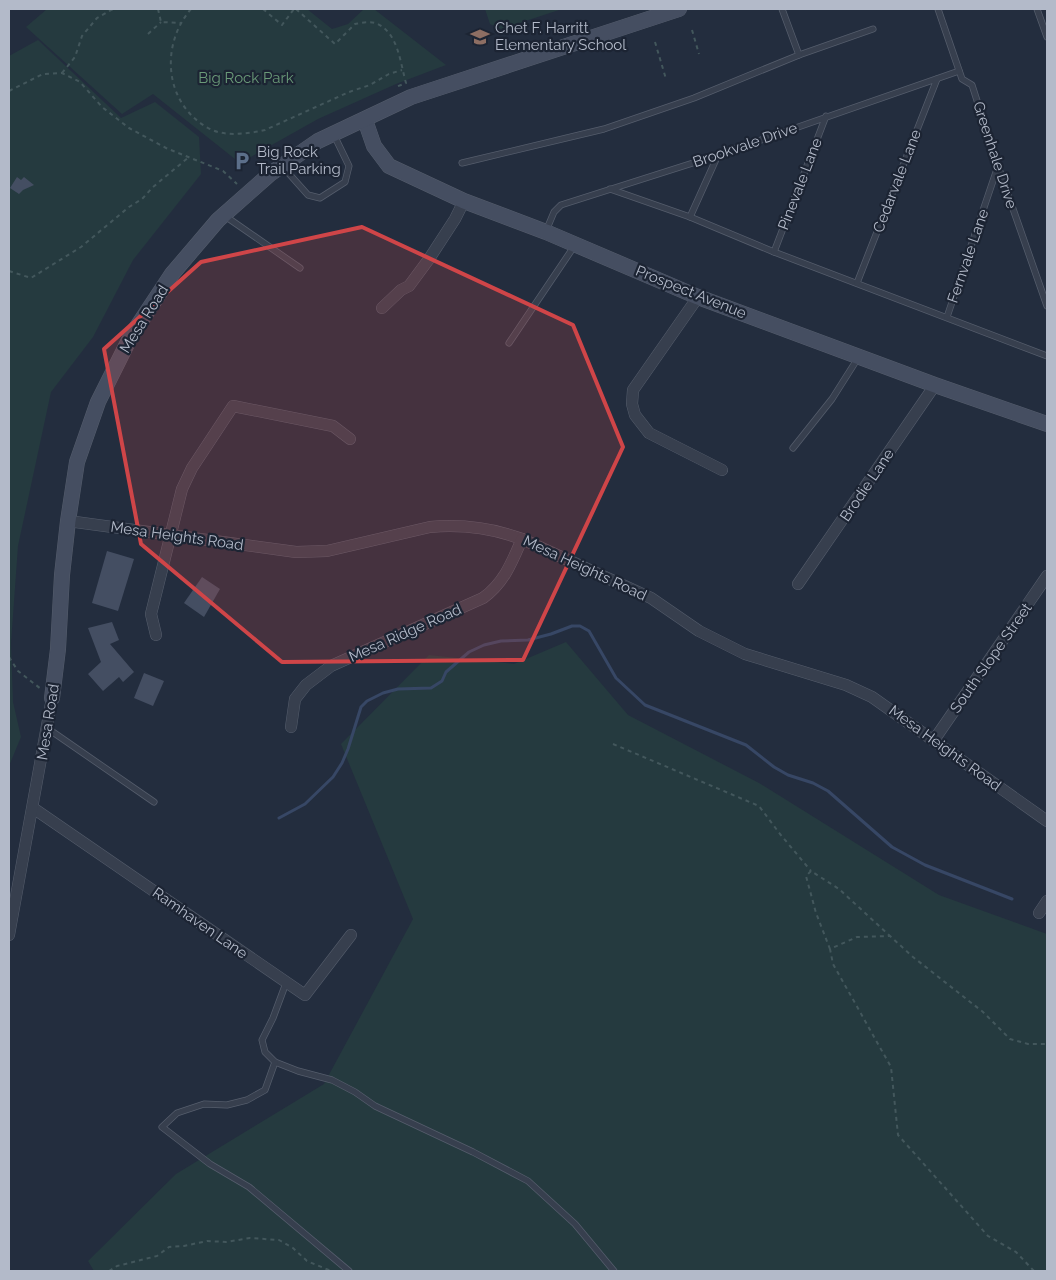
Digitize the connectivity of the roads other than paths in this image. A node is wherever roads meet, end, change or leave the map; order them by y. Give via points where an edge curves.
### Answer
1 (679, 9) edge
2 (782, 9) edge
3 (938, 9) edge
4 (1037, 9) edge
5 (873, 29) dead end
6 (1047, 37) edge
7 (799, 55) junction
8 (958, 70) junction
9 (936, 79) junction
10 (826, 116) junction
11 (365, 120) junction
12 (334, 134) junction
13 (718, 155) junction
14 (462, 163) dead end
15 (282, 166) junction
16 (998, 166) junction
17 (610, 189) junction
18 (464, 202) junction
19 (223, 215) junction
20 (690, 217) junction
21 (546, 232) junction
22 (575, 245) junction
23 (774, 252) junction
24 (300, 268) dead end
25 (857, 283) junction
26 (698, 297) junction
27 (1047, 306) edge
28 (382, 308) dead end
29 (947, 317) junction
30 (509, 344) dead end
31 (1047, 356) edge
32 (858, 357) junction
33 (935, 385) junction
34 (1047, 424) edge
35 (350, 439) dead end
36 (793, 448) dead end
37 (722, 470) dead end
38 (68, 520) junction
39 (170, 534) junction
40 (522, 539) junction
41 (1047, 576) edge
42 (798, 584) dead end
43 (156, 636) dead end
44 (52, 698) joint
45 (291, 727) dead end
46 (47, 728) junction
47 (934, 740) junction
48 (154, 802) dead end
49 (33, 808) junction
50 (1047, 821) edge
51 (1047, 901) edge
52 (1039, 913) dead end
53 (9, 934) edge
54 (351, 935) dead end
55 (286, 983) junction
56 (275, 1062) junction
57 (349, 1271) edge
58 (614, 1271) edge

1 - 11 street, Mesa Road via 411,97
2 - 7 lane
3 - 8 lane, Greenhale Drive
4 - 6 lane
5 - 7 lane
7 - 14 lane via 694,98 604,129
8 - 9 lane, Brookvale Drive
8 - 16 lane, Greenhale Drive via 962,79 972,85
9 - 10 lane, Brookvale Drive
9 - 25 lane, Cedarvale Lane
10 - 13 lane, Brookvale Drive
10 - 23 lane, Pinevale Lane
11 - 12 street, Mesa Road
11 - 18 street, Prospect Avenue via 374,146 389,166
12 - 15 street, Mesa Road
12 - 15 lane via 350,166 345,182 337,188 320,198 308,196
13 - 17 lane, Brookvale Drive
13 - 20 lane
15 - 19 street, Mesa Road
16 - 27 lane, Greenhale Drive
16 - 29 lane, Fernvale Lane
17 - 20 lane
17 - 21 lane, Brookvale Drive via 561,205 554,212
18 - 21 street, Prospect Avenue
18 - 28 street via 409,286
19 - 24 lane
19 - 38 street, Mesa Road via 172,274 131,336 98,402 80,454
20 - 23 lane
21 - 22 street, Prospect Avenue
22 - 26 street, Prospect Avenue
22 - 30 lane
23 - 25 lane
25 - 29 lane
26 - 32 street, Prospect Avenue
26 - 37 street via 633,390 632,404 635,415 649,433
29 - 31 lane
32 - 33 street, Prospect Avenue
32 - 36 lane via 832,399
33 - 34 street, Prospect Avenue
33 - 42 street, Brodie Lane
35 - 39 street via 333,426 233,406 192,468 182,489
38 - 39 street, Mesa Heights Road
38 - 44 street, Mesa Road
39 - 40 street, Mesa Heights Road via 296,552 327,551 446,526 486,528
39 - 43 street via 150,614
40 - 45 street, Mesa Ridge Road via 506,575 483,598 331,666 315,677 295,699
40 - 47 street, Mesa Heights Road via 651,598 682,621 729,647 859,690
41 - 47 street, South Slope Street
44 - 46 street, Mesa Road
46 - 48 lane
46 - 49 street, Mesa Road
47 - 50 street, Mesa Heights Road
49 - 53 street, Mesa Road
49 - 55 street, Ramhaven Lane
51 - 52 street
54 - 55 street, Ramhaven Lane via 305,995
55 - 56 lane via 274,1018 262,1040 265,1052
56 - 57 lane via 265,1090 247,1100 227,1105 204,1104 177,1113 162,1127 210,1164 249,1188
56 - 58 lane via 332,1080 375,1106 528,1181 575,1224

